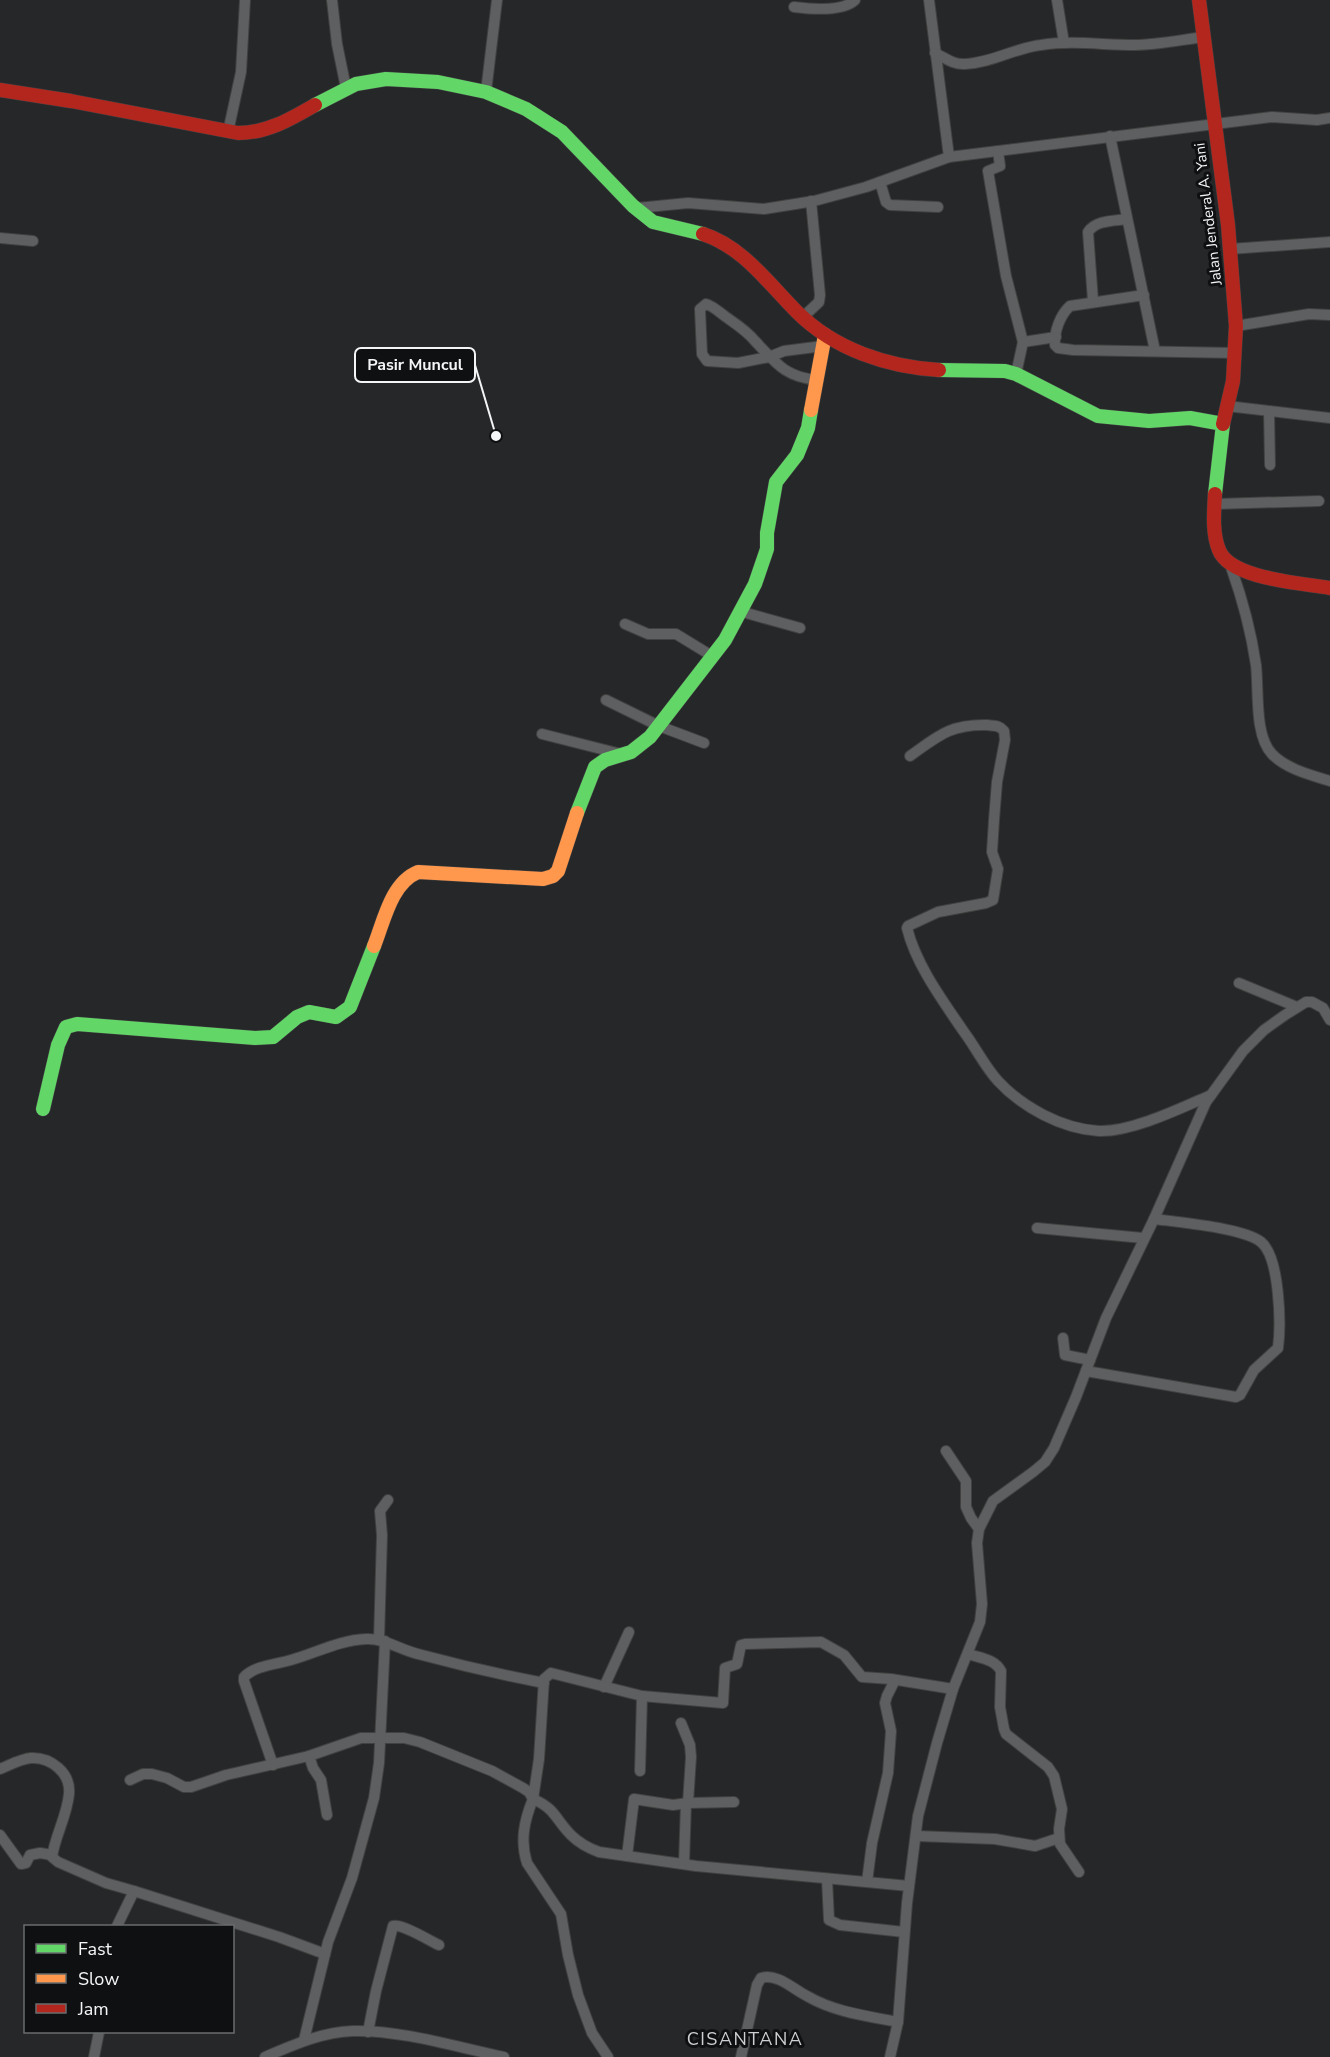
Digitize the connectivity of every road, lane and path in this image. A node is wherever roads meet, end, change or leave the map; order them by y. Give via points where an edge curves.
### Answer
1 (245, 0) edge
2 (332, 0) edge
3 (497, 0) edge
4 (855, 0) edge
5 (929, 0) edge
6 (1057, 0) edge
7 (1199, 0) edge
8 (794, 7) dead end
9 (1203, 37) junction
10 (1064, 43) junction
11 (935, 54) junction
12 (346, 88) junction
13 (0, 90) edge
14 (486, 92) junction
15 (1330, 118) edge
16 (1214, 124) junction
17 (228, 132) junction
18 (1110, 136) junction
19 (998, 151) junction
20 (949, 157) junction
21 (880, 182) junction
22 (811, 201) junction
23 (938, 207) dead end
24 (635, 208) junction
25 (1126, 219) junction
26 (0, 238) edge
27 (33, 241) dead end
28 (1330, 242) edge
29 (1230, 249) junction
30 (1144, 295) junction
31 (1093, 301) junction
32 (1330, 315) edge
33 (803, 317) junction
34 (1236, 326) junction
35 (1056, 337) junction
36 (824, 341) junction
37 (1023, 342) junction
38 (1155, 351) junction
39 (1236, 353) junction
40 (769, 357) junction
41 (1016, 374) junction
42 (817, 380) junction
43 (1227, 406) junction
44 (1269, 411) junction
45 (1330, 418) edge
46 (1224, 424) junction
47 (1270, 465) dead end
48 (1319, 501) dead end
49 (1215, 511) junction
50 (1230, 564) junction
51 (1330, 588) edge
52 (739, 611) junction
53 (625, 624) dead end
54 (800, 628) dead end
55 (712, 656) junction
56 (606, 700) dead end
57 (659, 726) junction
58 (542, 734) dead end
59 (704, 743) dead end
60 (622, 754) junction
61 (910, 756) dead end
62 (1330, 781) edge
63 (1239, 983) dead end
64 (1297, 1007) junction
65 (1330, 1020) edge
66 (1212, 1094) junction
67 (43, 1109) dead end
68 (1154, 1219) junction
69 (1037, 1228) dead end
70 (1143, 1238) junction
71 (1063, 1338) dead end
72 (1090, 1360) junction
73 (1086, 1371) junction
74 (946, 1451) dead end
75 (388, 1500) dead end
76 (979, 1529) junction
77 (629, 1632) dead end
78 (382, 1640) junction
79 (968, 1654) junction
80 (895, 1680) junction
81 (544, 1683) junction
82 (604, 1687) junction
83 (953, 1689) junction
84 (642, 1696) junction
85 (681, 1723) dead end
86 (380, 1738) junction
87 (309, 1756) junction
88 (273, 1765) junction
89 (0, 1768) edge
90 (640, 1771) dead end
91 (130, 1780) dead end
92 (532, 1799) junction
93 (734, 1802) dead end
94 (687, 1803) junction
95 (327, 1815) dead end
96 (0, 1835) edge
97 (917, 1836) junction
98 (1059, 1838) junction
99 (52, 1855) junction
100 (627, 1856) junction
101 (684, 1864) junction
102 (1079, 1872) dead end
103 (827, 1879) junction
104 (867, 1882) junction
105 (909, 1886) junction
106 (134, 1892) junction
107 (118, 1925) edge
108 (904, 1932) junction
109 (439, 1945) dead end
110 (325, 1954) junction
111 (898, 2022) junction
112 (368, 2032) junction
113 (99, 2033) edge
114 (304, 2040) junction
115 (450, 2051) edge
116 (94, 2057) edge
117 (265, 2057) edge
118 (504, 2057) edge
119 (608, 2057) edge
120 (741, 2057) edge
121 (890, 2057) edge

1 - 17 street via 241,72
2 - 12 street
3 - 14 street
4 - 8 street via 848,5 825,8
5 - 11 street
6 - 10 street
7 - 9 main road, Jalan Jenderal A. Yani
9 - 10 street via 1134,45
9 - 16 main road, Jalan Jenderal A. Yani
10 - 11 street via 1012,51 967,64
11 - 20 street
12 - 14 main road via 366,81 395,79
12 - 17 main road via 268,129
13 - 17 main road
14 - 24 main road via 544,119 563,133
15 - 16 street via 1272,117
16 - 18 street
16 - 29 main road, Jalan Jenderal A. Yani
18 - 19 street
18 - 25 street
19 - 20 street
19 - 37 street via 1000,166 988,171 1006,276
20 - 21 street
21 - 22 street
21 - 23 street via 890,205
22 - 24 street via 764,209 688,203
22 - 33 street via 820,295 819,302
24 - 33 main road via 653,222 717,238 732,247
25 - 30 street
25 - 31 street via 1098,224 1088,232
26 - 27 street
28 - 29 street
29 - 34 main road, Jalan Jenderal A. Yani
30 - 31 street
30 - 38 street
31 - 35 street via 1070,306
32 - 34 street via 1309,314
33 - 36 main road
34 - 39 main road, Jalan Jenderal A. Yani
35 - 37 street
35 - 38 street via 1058,348
36 - 40 street
36 - 41 main road via 919,370
36 - 42 main road
37 - 41 street
38 - 39 street
39 - 43 main road, Jalan Jenderal A. Yani
40 - 40 street via 738,363 706,360 702,354 703,306 709,304 742,329
40 - 42 street via 796,376
41 - 46 main road via 1098,416 1149,421 1190,418
42 - 52 main road via 802,444 776,482 762,567
43 - 44 street
43 - 46 main road, Jalan Jenderal A. Yani
44 - 45 street
44 - 47 street
46 - 49 main road, Jalan Jenderal A. Yani
48 - 49 street
49 - 50 main road, Jalan Jenderal A. Yani via 1216,540
50 - 51 main road via 1247,573
50 - 62 street via 1256,666 1264,742 1279,760
52 - 54 street
52 - 55 main road
53 - 55 street via 652,634 676,634
55 - 57 main road
56 - 57 street
57 - 59 street
57 - 60 main road via 639,746
58 - 60 street
60 - 67 main road via 600,763 592,772 553,876 543,879 418,872 403,880 355,1000 345,1012 332,1017 306,1013 278,1035 267,1038 69,1025 63,1029 58,1045
61 - 66 street via 951,729 976,725 997,726 1004,731 994,820 992,852 998,870 993,900 938,912 907,928 923,967 998,1081 1022,1102 1050,1118 1098,1131 1130,1126
63 - 64 street
64 - 65 street via 1306,1002 1319,1004
64 - 66 street via 1264,1030
66 - 68 street
68 - 70 street
68 - 73 street via 1260,1240 1272,1258 1276,1279 1278,1348 1254,1370 1236,1397
69 - 70 street
70 - 72 street
71 - 72 street via 1065,1355
72 - 73 street
73 - 76 street via 1045,1462 993,1501
74 - 76 street via 966,1481 966,1506
75 - 78 street via 380,1511
76 - 79 street via 982,1604
77 - 82 street
78 - 81 street via 410,1652
78 - 86 street
78 - 88 street via 344,1642 248,1672 244,1681
79 - 83 street
79 - 98 street via 998,1666 1001,1719 1006,1734 1054,1776 1062,1809
80 - 83 street
80 - 84 street via 862,1677 844,1655 820,1642 745,1644 737,1664 725,1668 723,1703
80 - 104 street via 885,1703 891,1731 888,1773
81 - 82 street via 551,1673
81 - 92 street
82 - 84 street
83 - 97 street via 918,1816
84 - 90 street
85 - 94 street via 692,1757
86 - 87 street via 361,1738
86 - 92 street via 420,1742 492,1771 529,1792
86 - 110 street via 374,1798
87 - 88 street
87 - 95 street via 321,1780
88 - 91 street via 184,1787 152,1774
89 - 99 street via 33,1758 54,1764 67,1779 69,1796
92 - 100 street via 553,1811 570,1834 586,1847
92 - 119 street via 523,1833 524,1854 561,1914 578,1995 592,2033
93 - 94 street
94 - 100 street via 672,1805 634,1799
94 - 101 street
96 - 99 street via 21,1864 30,1855
97 - 98 street via 995,1839 1035,1846
97 - 105 street
98 - 102 street
99 - 106 street via 58,1862
100 - 101 street
101 - 103 street
103 - 104 street
103 - 108 street via 829,1920 840,1925
104 - 105 street
105 - 108 street
106 - 107 street
106 - 110 street
108 - 111 street
109 - 112 street via 413,1931 393,1926
110 - 114 street
111 - 120 street via 824,2005 788,1984 769,1976 760,1978
111 - 121 street
112 - 114 street
112 - 115 street via 390,2033
113 - 116 street
114 - 117 street
115 - 118 street

